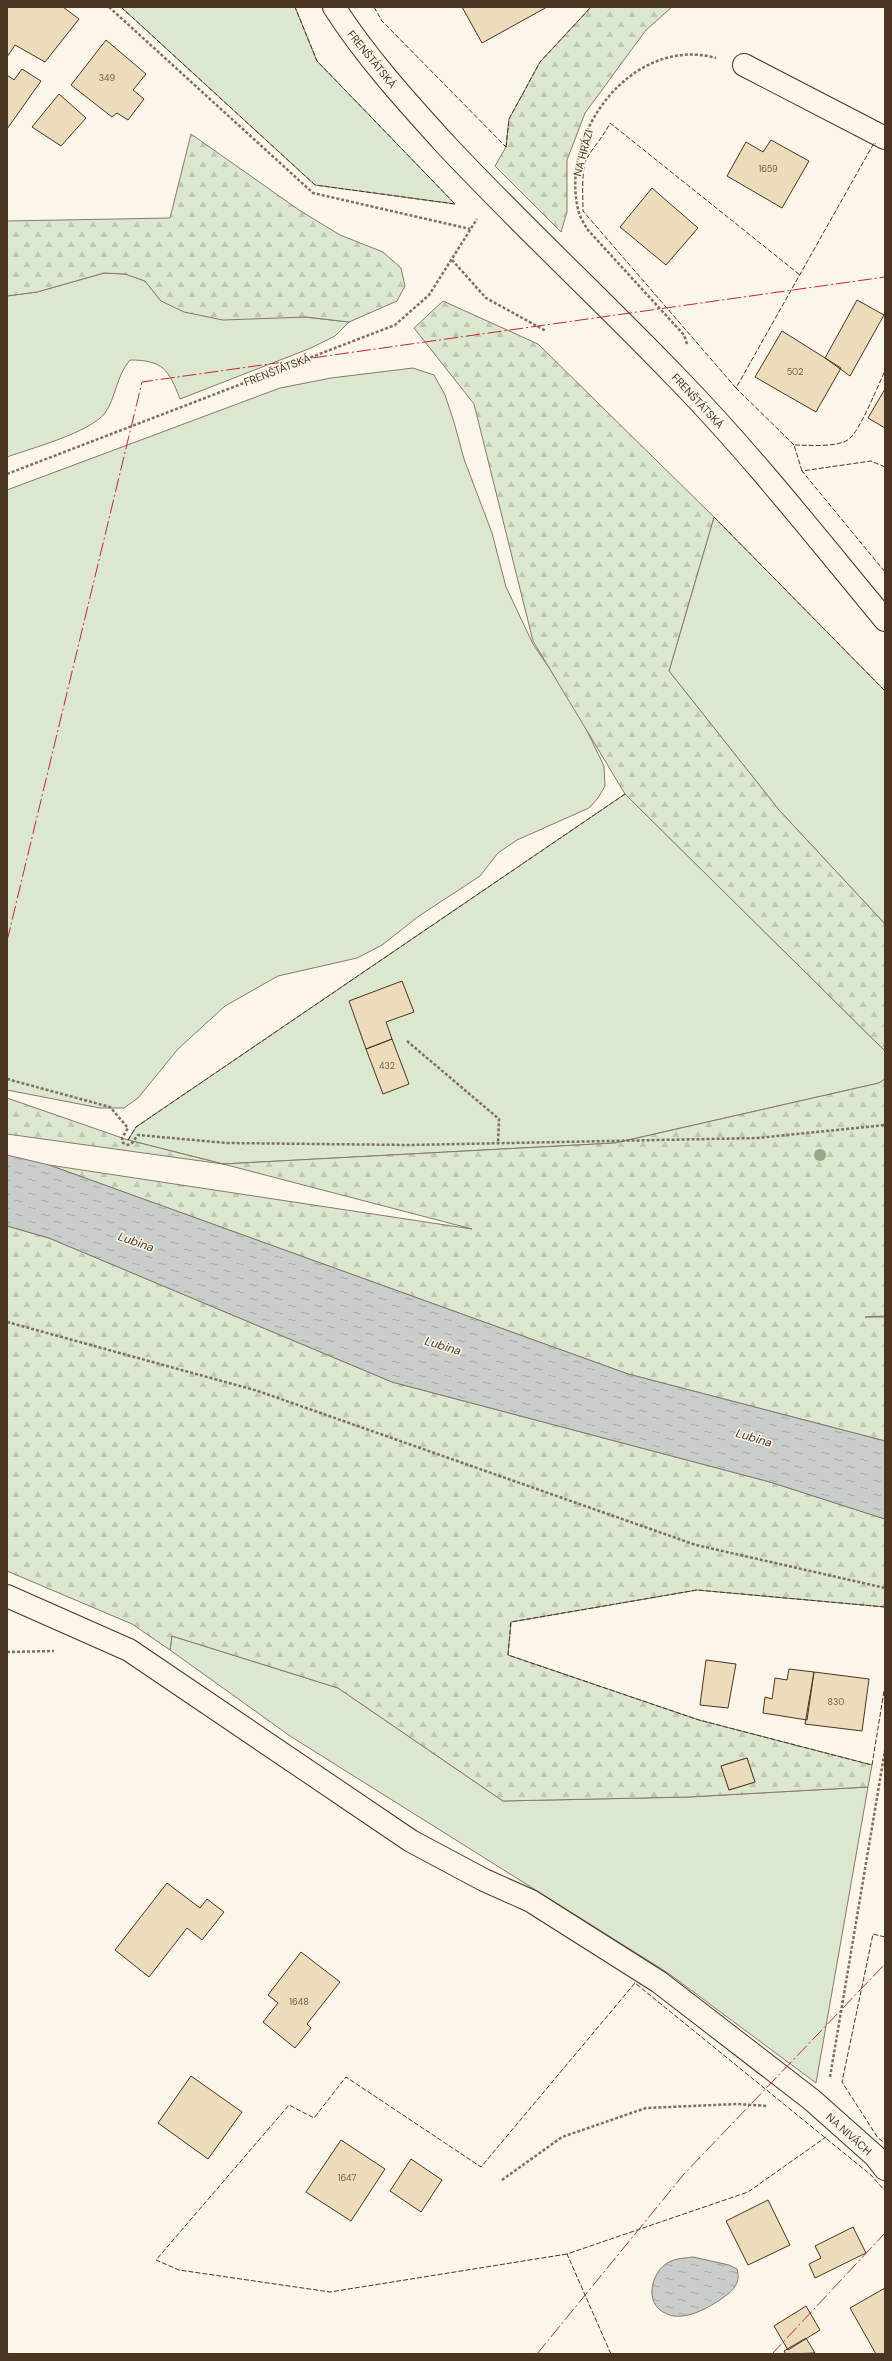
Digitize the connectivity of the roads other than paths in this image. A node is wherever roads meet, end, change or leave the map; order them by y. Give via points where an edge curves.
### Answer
1 (334, 7) edge
2 (744, 65) road end
3 (885, 138) edge
4 (885, 620) edge
5 (7, 1596) edge
6 (885, 2168) edge

1 - 4 street, FRENŠTÁTSKÁ via 354,38 395,87 495,197 678,379 770,480
2 - 3 street
5 - 6 street, NA NIVÁCH via 129,1650 411,1841 484,1880 531,1901 659,1982 812,2100

